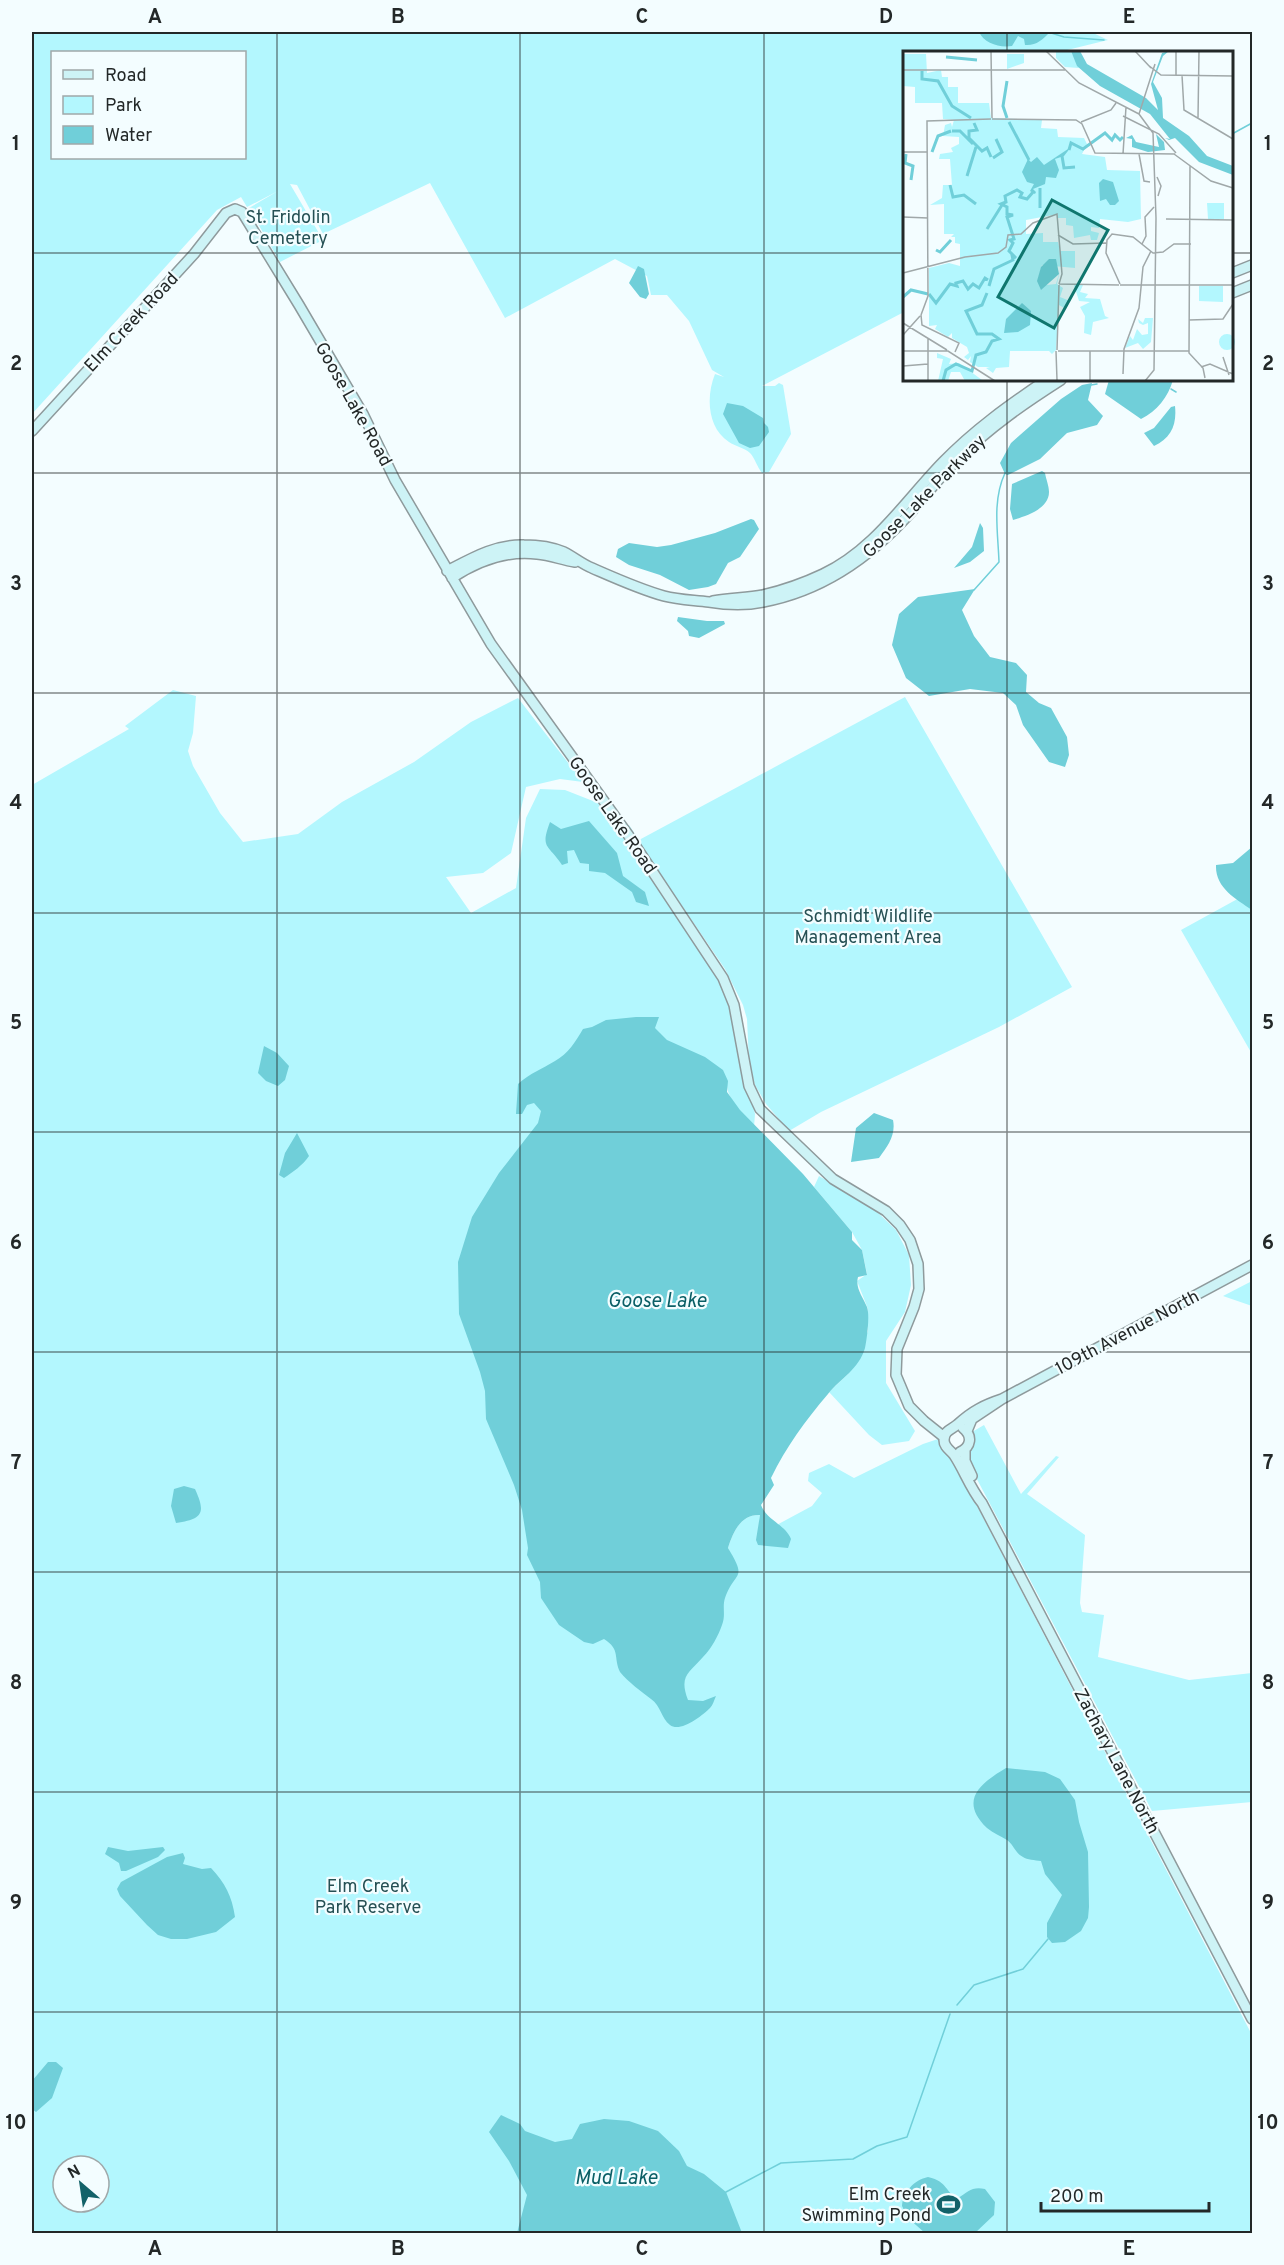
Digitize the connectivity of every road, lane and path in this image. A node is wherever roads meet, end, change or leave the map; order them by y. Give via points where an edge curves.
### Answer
1 (229, 211) joint
2 (1252, 265) edge
3 (1233, 273) edge
4 (1252, 285) edge
5 (1233, 293) edge
6 (1045, 381) edge
7 (1060, 381) edge
8 (32, 431) edge
9 (450, 574) junction
10 (708, 602) junction
11 (1252, 1265) edge
12 (1002, 1399) junction
13 (918, 1415) junction
14 (954, 1427) junction
15 (967, 1431) junction
16 (944, 1437) junction
17 (965, 1449) junction
18 (951, 1451) junction
19 (982, 1503) junction
20 (1252, 2019) edge

1 - 8 street, Elm Creek Road
1 - 9 street, Goose Lake Road via 238,209 243,214 296,299
2 - 3 street
4 - 5 street
6 - 10 street, Goose Lake Parkway via 965,440 869,543 846,560 825,573 783,589
7 - 10 street, Goose Lake Parkway via 982,437 937,479 886,537 845,569 815,586 763,602 733,606
9 - 10 street, Goose Lake Parkway via 507,554 538,554 580,563 647,591
9 - 13 street, Goose Lake Road via 503,664 623,828 723,978 734,1005 747,1080 760,1109 839,1183 886,1211 910,1240 919,1269 919,1290 897,1349 896,1375 909,1406
11 - 12 street, 109th Avenue North
12 - 14 street, 109th Avenue North via 982,1405
12 - 15 street, 109th Avenue North via 972,1419
13 - 14 street
13 - 16 street, Goose Lake Road
14 - 15 street
14 - 16 street
15 - 17 street via 970,1441
16 - 18 street
17 - 18 street
17 - 19 street, Zachary Lane North via 965,1461
18 - 19 street, Zachary Lane North
19 - 20 street, Zachary Lane North

